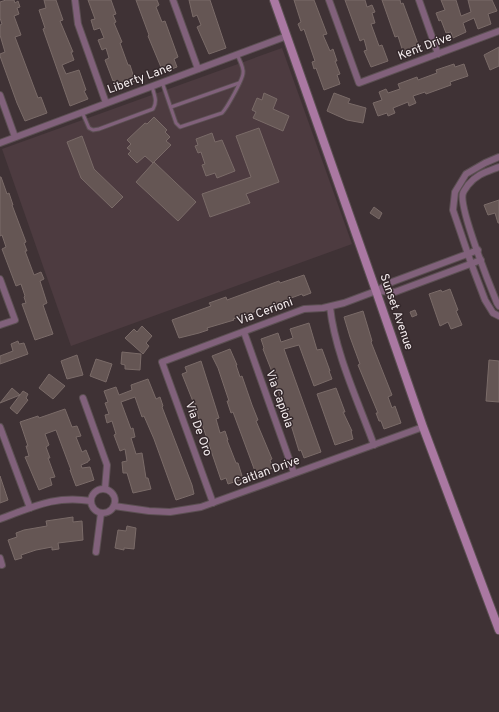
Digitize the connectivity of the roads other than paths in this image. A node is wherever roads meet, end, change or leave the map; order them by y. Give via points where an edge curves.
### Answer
1 (75, 0) edge
2 (173, 0) edge
3 (274, 0) edge
4 (329, 0) edge
5 (419, 0) edge
6 (499, 31) edge
7 (287, 36) junction
8 (237, 54) junction
9 (438, 54) junction
10 (198, 69) junction
11 (162, 82) junction
12 (239, 83) junction
13 (152, 86) junction
14 (0, 95) edge
15 (106, 103) junction
16 (171, 107) junction
17 (82, 112) junction
18 (15, 137) junction
19 (0, 143) edge
20 (499, 158) edge
21 (499, 167) edge
22 (478, 250) junction
23 (468, 254) junction
24 (481, 260) junction
25 (471, 263) junction
26 (0, 279) edge
27 (376, 290) junction
28 (499, 306) edge
29 (330, 307) junction
30 (499, 316) edge
31 (0, 325) edge
32 (244, 332) junction
33 (162, 362) joint
34 (83, 398) dead end
35 (0, 427) edge
36 (423, 427) junction
37 (374, 444) junction
38 (294, 473) junction
39 (105, 489) junction
40 (91, 501) junction
41 (213, 503) junction
42 (114, 506) junction
43 (30, 508) junction
44 (101, 513) junction
45 (0, 519) edge
46 (96, 552) dead end
47 (0, 558) edge
48 (2, 566) dead end
49 (499, 630) edge

1 - 15 street via 78,24
2 - 10 street
3 - 7 main road, Sunset Avenue
4 - 9 street, Kent Drive via 359,83
5 - 9 street
6 - 9 street, Kent Drive
7 - 8 street, Liberty Lane
7 - 27 main road, Sunset Avenue
8 - 10 street, Liberty Lane
8 - 12 lane via 244,72
10 - 11 street, Liberty Lane
11 - 13 street, Liberty Lane
11 - 16 lane
12 - 16 lane
12 - 16 lane via 222,113 180,127 176,123
13 - 15 street, Liberty Lane
13 - 17 lane via 156,98 153,109 106,127 93,130 89,128
14 - 18 street
15 - 17 street, Liberty Lane
17 - 18 street, Liberty Lane
18 - 19 street, Liberty Lane
20 - 23 street via 485,162 466,174 455,192 453,210
21 - 22 street via 479,174 463,193 464,211
22 - 23 street, Via Cerioni
22 - 24 street
23 - 25 street
23 - 27 street, Via Cerioni
24 - 25 street, Via Cerioni
24 - 28 street
25 - 27 street, Via Cerioni via 395,292
25 - 30 street via 486,300 493,313
26 - 31 street via 15,320
27 - 29 street, Via Cerioni
27 - 36 main road, Sunset Avenue
29 - 32 street, Via Cerioni via 304,309
29 - 37 street via 337,346
32 - 33 street, Via Cerioni
32 - 38 street, Via Capiola
33 - 41 street, Via De Oro
34 - 39 street via 107,465
35 - 43 street
36 - 37 street, Caitlan Drive
36 - 49 main road, Sunset Avenue
37 - 38 street, Caitlan Drive
38 - 41 street, Caitlan Drive
39 - 40 street via 94,493
39 - 42 street via 114,496
40 - 43 street via 58,499
40 - 44 street via 93,507
41 - 42 street, Caitlan Drive via 170,512
42 - 44 street via 109,511
43 - 45 street
44 - 46 street
47 - 48 street

